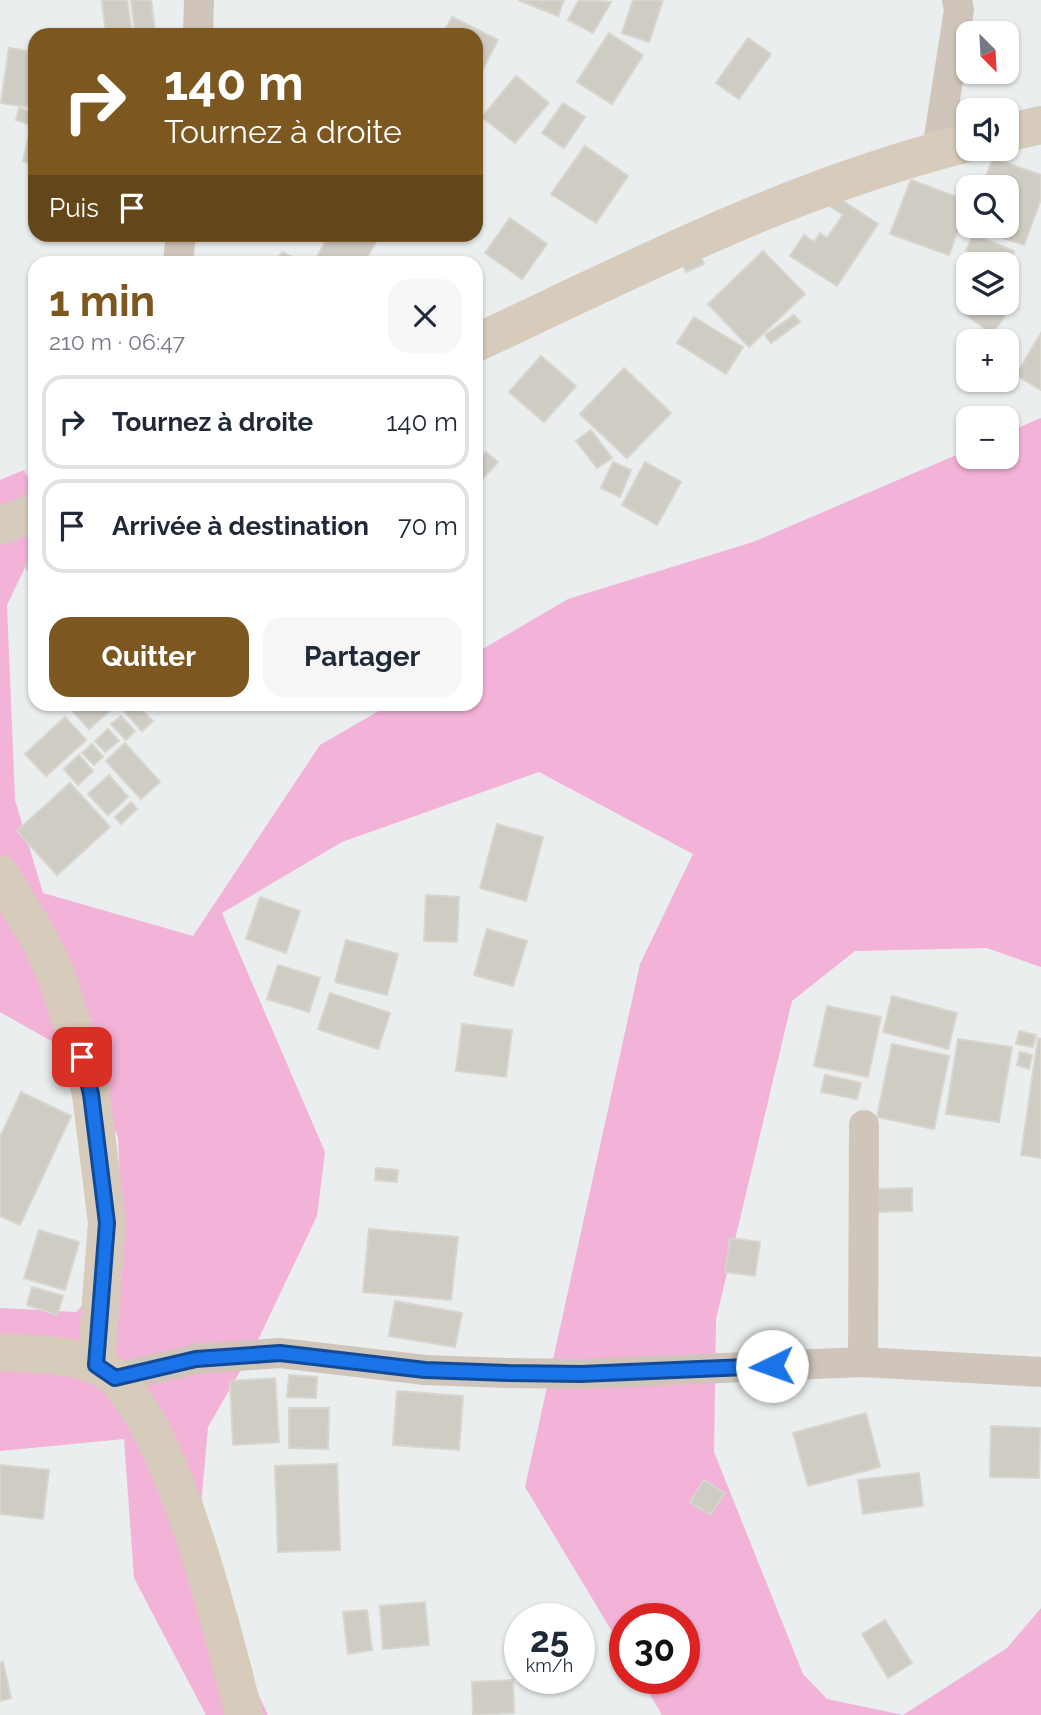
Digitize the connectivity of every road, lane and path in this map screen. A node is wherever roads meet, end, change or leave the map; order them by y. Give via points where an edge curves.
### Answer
1 (199, 0) edge
2 (957, 0) edge
3 (198, 28) edge
4 (1041, 125) edge
5 (1019, 130) edge
6 (952, 147) edge
7 (483, 340) edge
8 (28, 515) edge
9 (0, 527) edge
10 (0, 874) edge
11 (864, 1125) dead end
12 (0, 1352) edge
13 (863, 1362) junction
14 (105, 1371) junction
15 (1041, 1372) edge
16 (244, 1715) edge

1 - 3 street
2 - 6 street
4 - 5 street
6 - 7 street via 795,199 672,250
8 - 9 street
10 - 14 street via 56,975 91,1094 107,1223
11 - 13 street
12 - 14 street via 61,1357
13 - 14 street via 508,1373 425,1370 280,1353
13 - 15 street
14 - 16 street via 131,1398 175,1480 220,1620

